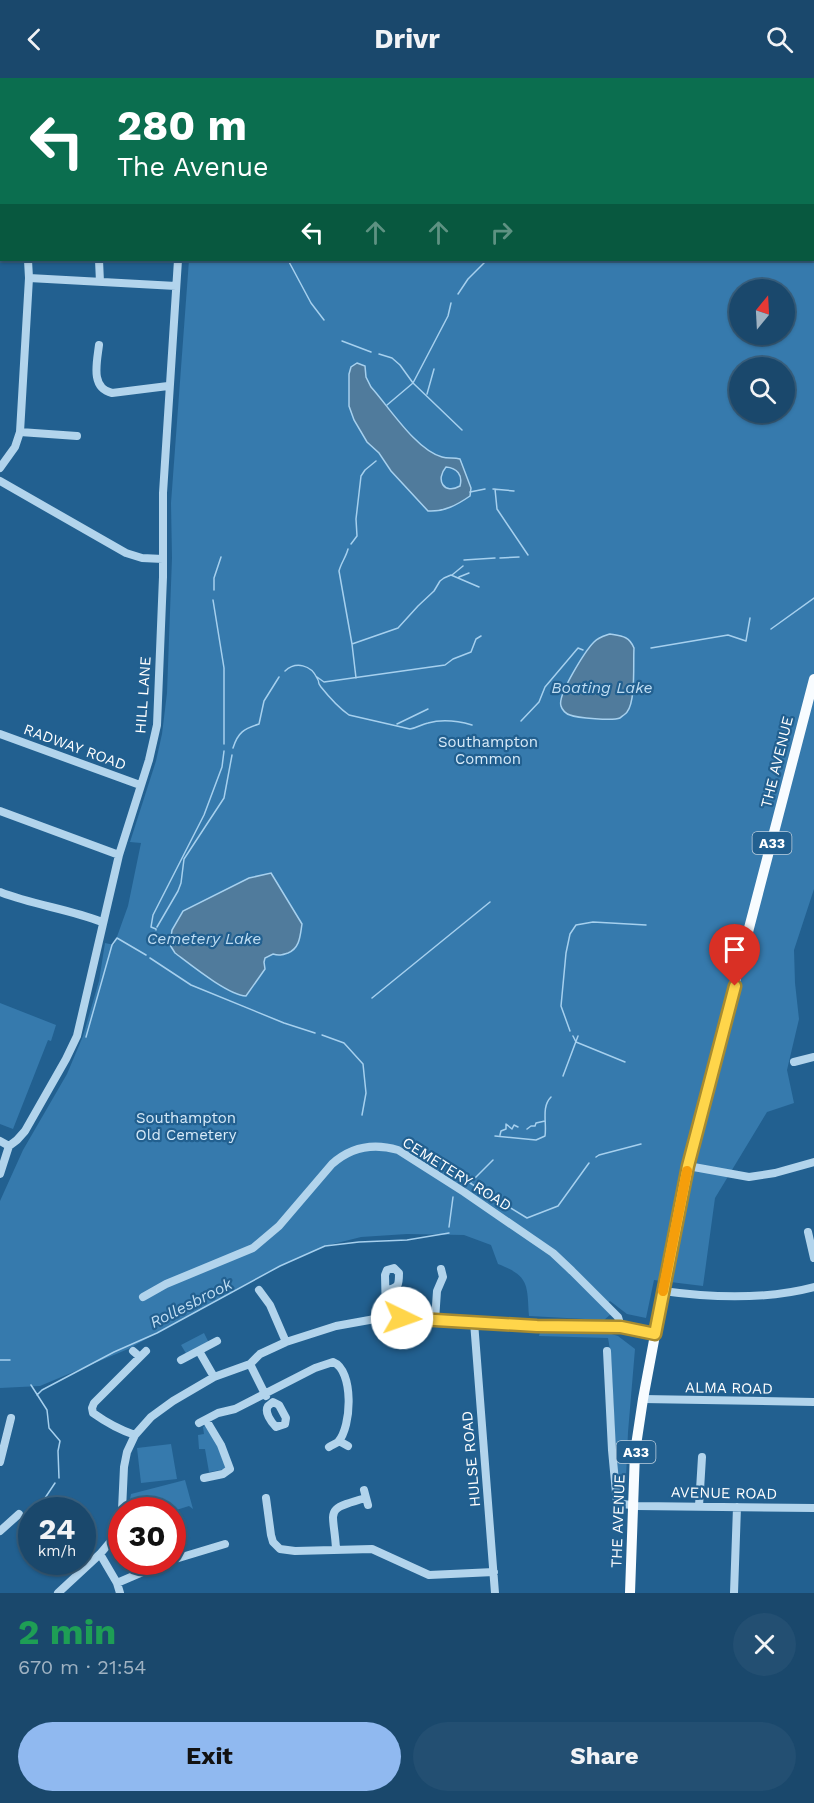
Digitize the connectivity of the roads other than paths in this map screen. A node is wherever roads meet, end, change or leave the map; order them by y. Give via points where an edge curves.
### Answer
1 (28, 261) edge
2 (99, 261) edge
3 (178, 261) edge
4 (29, 278) junction
5 (100, 282) junction
6 (176, 286) junction
7 (96, 349) dead end
8 (168, 387) junction
9 (20, 432) junction
10 (77, 436) dead end
11 (0, 468) edge
12 (0, 481) edge
13 (163, 559) junction
14 (814, 679) edge
15 (0, 734) edge
16 (140, 785) junction
17 (0, 811) edge
18 (119, 855) junction
19 (0, 892) edge
20 (102, 922) junction
21 (814, 1057) edge
22 (794, 1062) dead end
23 (0, 1141) edge
24 (9, 1146) junction
25 (814, 1162) edge
26 (688, 1166) junction
27 (0, 1174) edge
28 (808, 1232) dead end
29 (812, 1242) edge
30 (814, 1258) edge
31 (445, 1274) dead end
32 (814, 1287) edge
33 (386, 1290) dead end
34 (663, 1291) junction
35 (260, 1296) dead end
36 (143, 1297) dead end
37 (386, 1317) junction
38 (435, 1320) junction
39 (474, 1322) junction
40 (621, 1327) junction
41 (655, 1334) junction
42 (217, 1341) dead end
43 (286, 1342) junction
44 (199, 1351) junction
45 (607, 1351) dead end
46 (140, 1353) dead end
47 (181, 1360) dead end
48 (250, 1364) junction
49 (214, 1377) junction
50 (265, 1393) junction
51 (643, 1399) junction
52 (814, 1402) edge
53 (270, 1403) dead end
54 (11, 1418) dead end
55 (135, 1435) junction
56 (339, 1441) junction
57 (329, 1446) dead end
58 (348, 1446) dead end
59 (0, 1462) edge
60 (699, 1463) dead end
61 (204, 1478) dead end
62 (123, 1497) edge
63 (266, 1498) dead end
64 (366, 1498) dead end
65 (633, 1505) junction
66 (699, 1506) junction
67 (737, 1507) junction
68 (814, 1508) edge
69 (278, 1509) dead end
70 (268, 1511) junction
71 (18, 1516) edge
72 (0, 1531) edge
73 (225, 1544) dead end
74 (108, 1545) edge
75 (336, 1549) junction
76 (100, 1554) junction
77 (186, 1556) edge
78 (494, 1572) junction
79 (134, 1575) edge
80 (117, 1582) junction
81 (58, 1593) edge
82 (120, 1593) edge
83 (495, 1593) edge
84 (630, 1593) edge
85 (734, 1593) edge

1 - 4 street
2 - 5 street
3 - 6 street, HILL LANE
4 - 5 street
4 - 9 street
5 - 6 street
6 - 8 street, HILL LANE
7 - 8 street via 97,380 104,390 112,393
8 - 13 street, HILL LANE
9 - 10 street
9 - 11 street via 19,440
12 - 13 street via 126,553
13 - 16 street, HILL LANE via 157,720
14 - 26 main road, THE AVENUE / A33
15 - 16 street, RADWAY ROAD
16 - 18 street, HILL LANE
17 - 18 street
18 - 20 street, HILL LANE
19 - 20 street
20 - 24 street, HILL LANE via 73,1045 25,1131
21 - 22 street
23 - 24 street
24 - 27 street, HILL LANE
25 - 26 street via 750,1176
26 - 34 main road, THE AVENUE / A33
28 - 29 street
29 - 30 street
31 - 38 street via 437,1291
32 - 34 street via 753,1296
33 - 37 street
34 - 41 main road, THE AVENUE / A33
35 - 43 street via 270,1305
36 - 40 street, CEMETERY ROAD via 253,1248 279,1226 342,1155 367,1147 387,1147 464,1192 552,1253 618,1317
37 - 38 street
37 - 43 street via 336,1326
38 - 39 street
39 - 40 street
39 - 78 street, HULSE ROAD
40 - 41 street
41 - 51 main road, THE AVENUE / A33
42 - 44 street
43 - 48 street via 260,1354
44 - 47 street
44 - 49 street
45 - 65 street via 617,1503
46 - 55 street via 92,1408 103,1420
48 - 49 street
48 - 50 street
49 - 55 street via 151,1417
50 - 53 street
50 - 56 street via 315,1368 338,1364 348,1391 349,1412
50 - 61 street via 203,1422 221,1445 233,1470
51 - 52 street, ALMA ROAD
51 - 65 main road, THE AVENUE / A33
54 - 59 street
55 - 62 street via 124,1461
56 - 57 street
56 - 58 street
60 - 66 street
63 - 70 street
64 - 75 street via 335,1510 332,1516
65 - 66 street, AVENUE ROAD
65 - 84 main road, THE AVENUE / A33
66 - 67 street, AVENUE ROAD
67 - 68 street, AVENUE ROAD
67 - 85 street
69 - 70 street
70 - 75 street via 273,1542 280,1549
71 - 72 street
73 - 77 street
74 - 76 street
75 - 78 street via 372,1550 429,1575
76 - 80 street
76 - 81 street
78 - 83 street, HULSE ROAD
79 - 80 street
80 - 82 street

